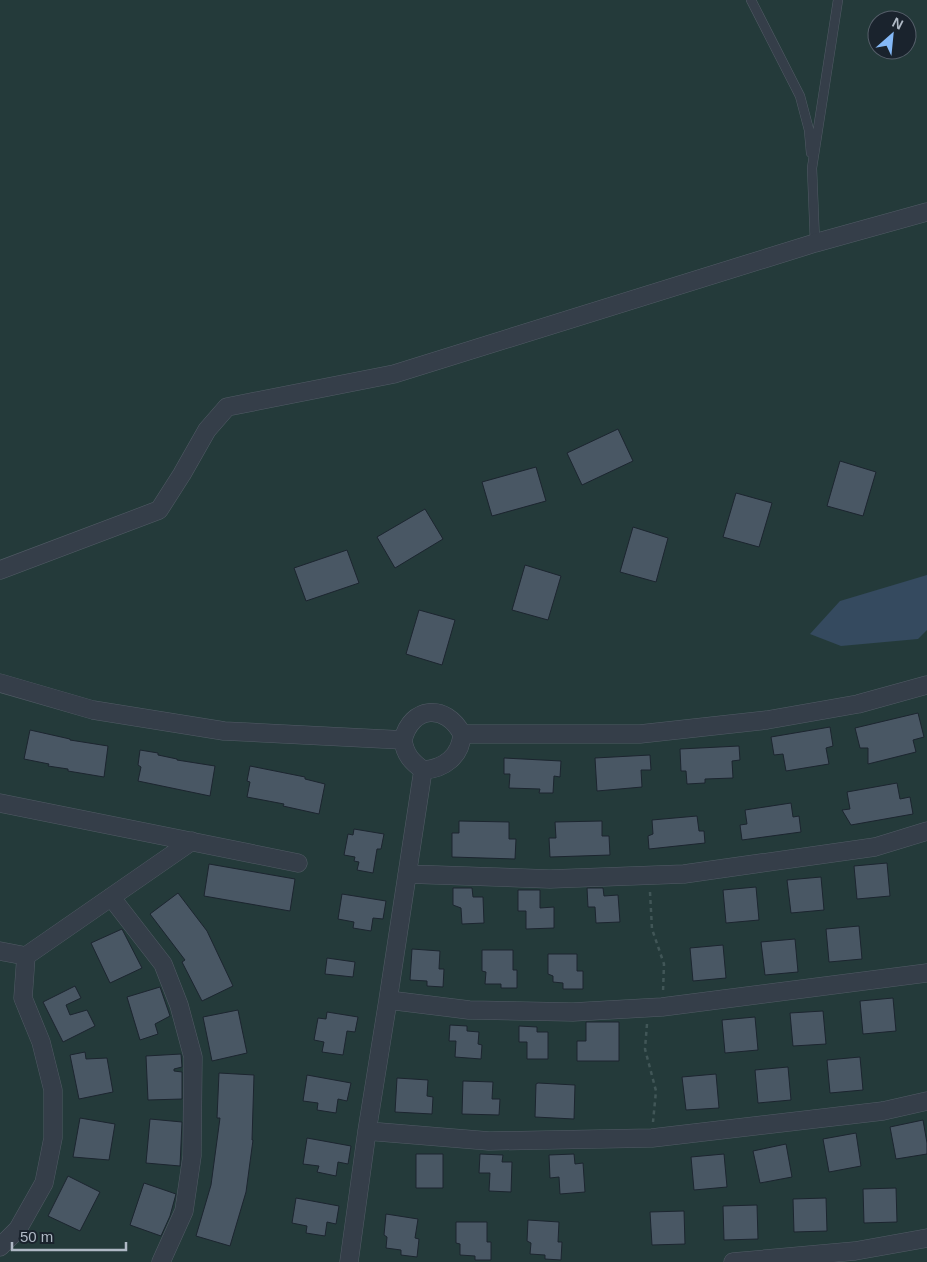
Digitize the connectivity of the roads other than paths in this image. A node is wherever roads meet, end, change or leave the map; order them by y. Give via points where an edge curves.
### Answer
1 (750, 0) edge
2 (838, 0) edge
3 (812, 168) junction
4 (927, 212) edge
5 (815, 243) junction
6 (0, 570) edge
7 (0, 683) edge
8 (927, 685) edge
9 (462, 734) junction
10 (403, 740) junction
11 (423, 770) junction
12 (0, 802) edge
13 (927, 831) edge
14 (192, 841) junction
15 (298, 863) dead end
16 (407, 874) junction
17 (111, 897) junction
18 (0, 951) edge
19 (26, 956) junction
20 (927, 973) edge
21 (388, 1000) junction
22 (927, 1101) edge
23 (367, 1131) junction
24 (927, 1238) edge
25 (0, 1247) edge
26 (161, 1262) edge
27 (349, 1262) edge
28 (733, 1262) edge

1 - 3 lane via 800,96
2 - 3 lane
3 - 5 lane
4 - 5 street
5 - 6 street via 394,374 227,407 207,430 159,510
7 - 10 street via 93,710 224,731
8 - 9 street via 858,704 708,727 640,734
9 - 10 street via 453,721 441,713 428,713 410,724
9 - 11 street via 462,743 451,760
10 - 11 street via 409,758
11 - 16 street
12 - 14 street
13 - 16 street via 875,847 684,874 550,880
14 - 15 street
14 - 17 street
16 - 21 street
17 - 19 street
17 - 26 street via 163,964 179,1005 193,1057 192,1156 184,1211
18 - 19 street
19 - 25 street via 23,998 41,1042 53,1090 53,1138 44,1183 18,1229
20 - 21 street via 655,1007 573,1012 469,1010
21 - 23 street
22 - 23 street via 883,1111 652,1138 489,1141
23 - 27 street
24 - 28 street via 855,1251

